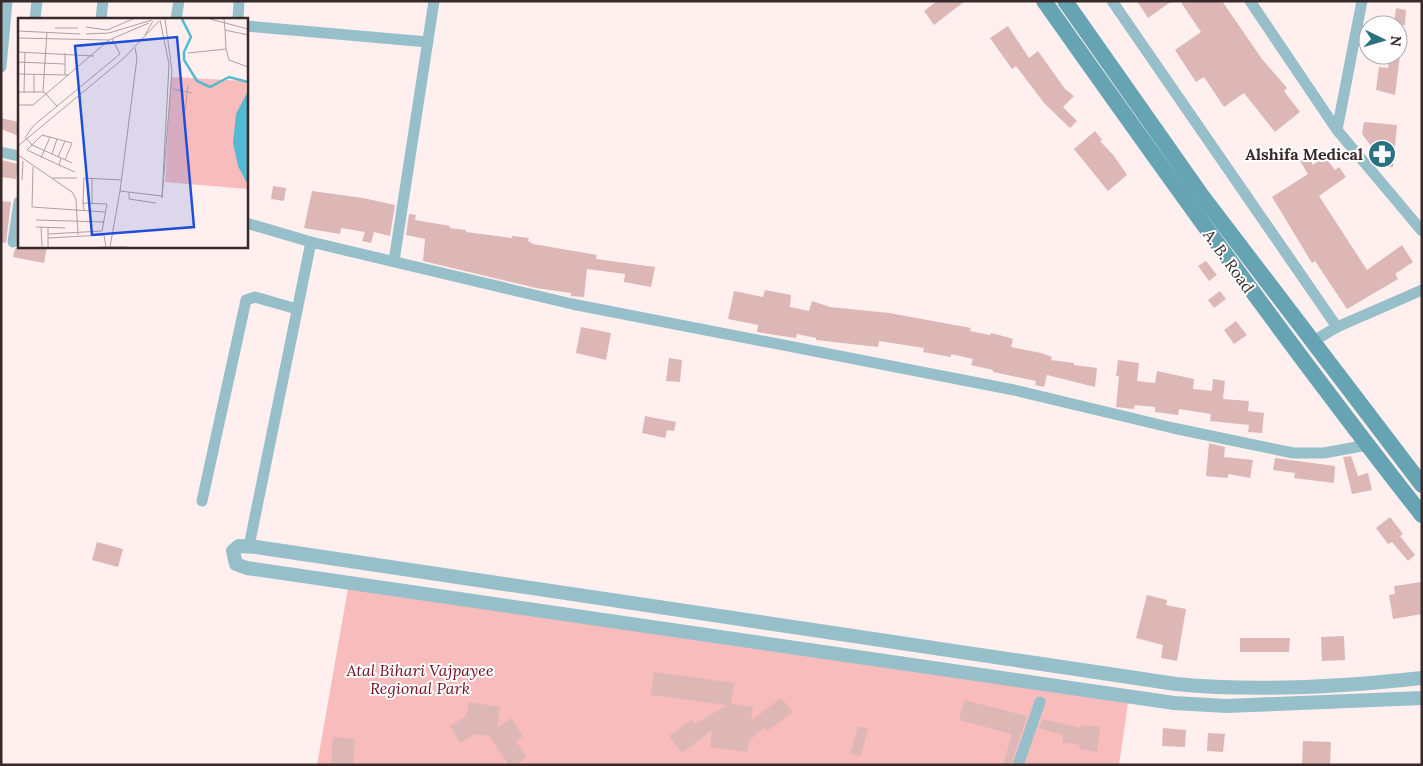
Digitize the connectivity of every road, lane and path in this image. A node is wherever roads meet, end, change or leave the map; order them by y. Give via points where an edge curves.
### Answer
1 (7, 1) edge
2 (37, 1) edge
3 (103, 1) edge
4 (179, 1) edge
5 (239, 1) edge
6 (434, 1) edge
7 (1044, 1) edge
8 (1065, 1) edge
9 (1112, 1) edge
10 (1250, 1) edge
11 (1362, 1) edge
12 (35, 18) edge
13 (101, 18) edge
14 (176, 18) edge
15 (238, 18) edge
16 (3, 23) edge
17 (248, 26) edge
18 (428, 42) junction
19 (2, 63) edge
20 (1337, 130) junction
21 (1, 152) edge
22 (18, 156) edge
23 (18, 209) edge
24 (248, 224) edge
25 (1422, 231) edge
26 (13, 242) dead end
27 (311, 242) junction
28 (394, 261) junction
29 (1422, 290) edge
30 (297, 309) junction
31 (1337, 327) junction
32 (1312, 342) junction
33 (1367, 445) junction
34 (1422, 485) edge
35 (202, 501) dead end
36 (1422, 515) edge
37 (249, 546) junction
38 (1421, 678) edge
39 (1422, 698) edge
40 (1040, 702) dead end
41 (1018, 765) edge

1 - 16 street
2 - 12 street
3 - 13 street
4 - 14 street
5 - 15 street
6 - 18 street
7 - 33 main road, A. B. Road via 1186,203
8 - 32 main road, A. B. Road via 1202,196
9 - 31 street
10 - 20 street
11 - 20 street
16 - 19 street
17 - 18 street
18 - 28 street
20 - 25 street
21 - 22 street
23 - 26 street
24 - 27 street
27 - 28 street
27 - 30 street
28 - 33 street via 572,304 1014,390 1293,453 1324,453
29 - 31 street
30 - 35 street via 255,297 246,300
30 - 37 street
31 - 32 street
32 - 34 main road, A. B. Road
33 - 36 main road, A. B. Road
37 - 38 street via 1176,684 1223,689
37 - 39 street via 239,546 233,551 236,564 1174,703 1226,706
40 - 41 street

